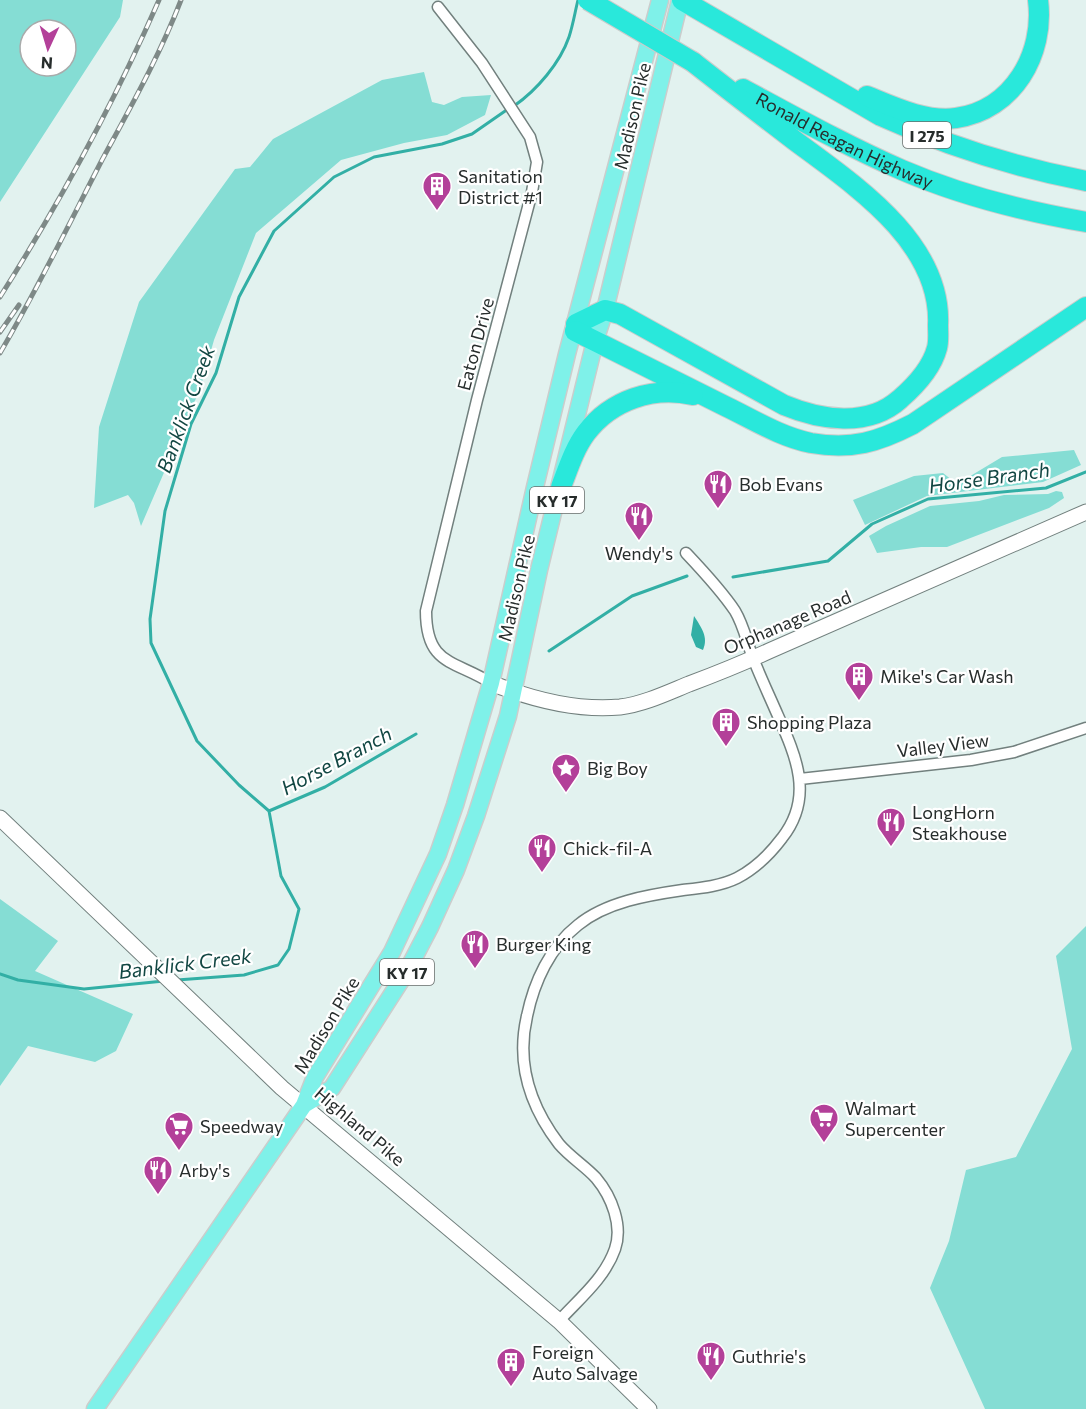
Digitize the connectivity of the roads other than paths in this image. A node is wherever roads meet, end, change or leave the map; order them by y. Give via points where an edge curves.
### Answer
1 (588, 0) edge
2 (660, 0) edge
3 (681, 0) edge
4 (1038, 0) edge
5 (438, 7) dead end
6 (821, 81) junction
7 (776, 116) junction
8 (1086, 181) edge
9 (1086, 222) edge
10 (1086, 307) edge
11 (605, 310) junction
12 (575, 328) junction
13 (595, 341) junction
14 (714, 400) junction
15 (561, 487) junction
16 (1086, 512) edge
17 (686, 553) dead end
18 (753, 658) junction
19 (491, 683) junction
20 (513, 692) junction
21 (1086, 728) edge
22 (800, 779) junction
23 (0, 818) edge
24 (304, 1105) junction
25 (560, 1321) junction
26 (95, 1409) edge
27 (649, 1409) edge

1 - 7 highway, bridge
2 - 12 main road, Madison Pike / KY 17
3 - 6 highway, Ronald Reagan Highway / I 275
3 - 11 main road, Madison Pike / KY 17
4 - 6 highway via 1040,24 1022,76 1004,98 976,112 955,118 920,115
5 - 19 street, Eaton Drive via 493,79 530,137 537,162 426,611 430,642 438,654
6 - 8 highway, Ronald Reagan Highway / I 275 via 881,116 953,146
7 - 9 highway, Ronald Reagan Highway / I 275 via 951,188
7 - 11 highway via 854,184 920,257 939,305 938,346 933,360 911,390 895,404 873,414 827,419 805,414 620,314
10 - 14 highway via 913,424 882,440 812,443 778,432
11 - 12 highway
11 - 13 main road, Madison Pike / KY 17
12 - 13 highway
12 - 19 main road, Madison Pike / KY 17
13 - 14 highway
13 - 15 main road, Madison Pike / KY 17
14 - 15 highway via 657,392 621,404 603,415 587,433
15 - 20 main road, Madison Pike / KY 17
16 - 18 main road, Orphanage Road
17 - 18 street via 735,612
18 - 20 main road, Orphanage Road via 668,693 620,707 564,705
18 - 22 street via 797,759
19 - 20 main road, Orphanage Road
19 - 24 main road, Madison Pike / KY 17 via 438,854 392,952 315,1077
20 - 24 main road, Madison Pike / KY 17 via 476,816 426,937 332,1088
21 - 22 street, Valley View via 1014,752 981,758
22 - 25 street via 798,806 789,829 758,864 736,879 634,899 595,914 560,943 536,983 523,1040 526,1079 537,1109 560,1145 609,1197 618,1229 616,1246 604,1270
23 - 24 main road, Highland Pike
24 - 25 main road, Highland Pike
24 - 26 main road, Madison Pike / KY 17
25 - 27 main road, Highland Pike

